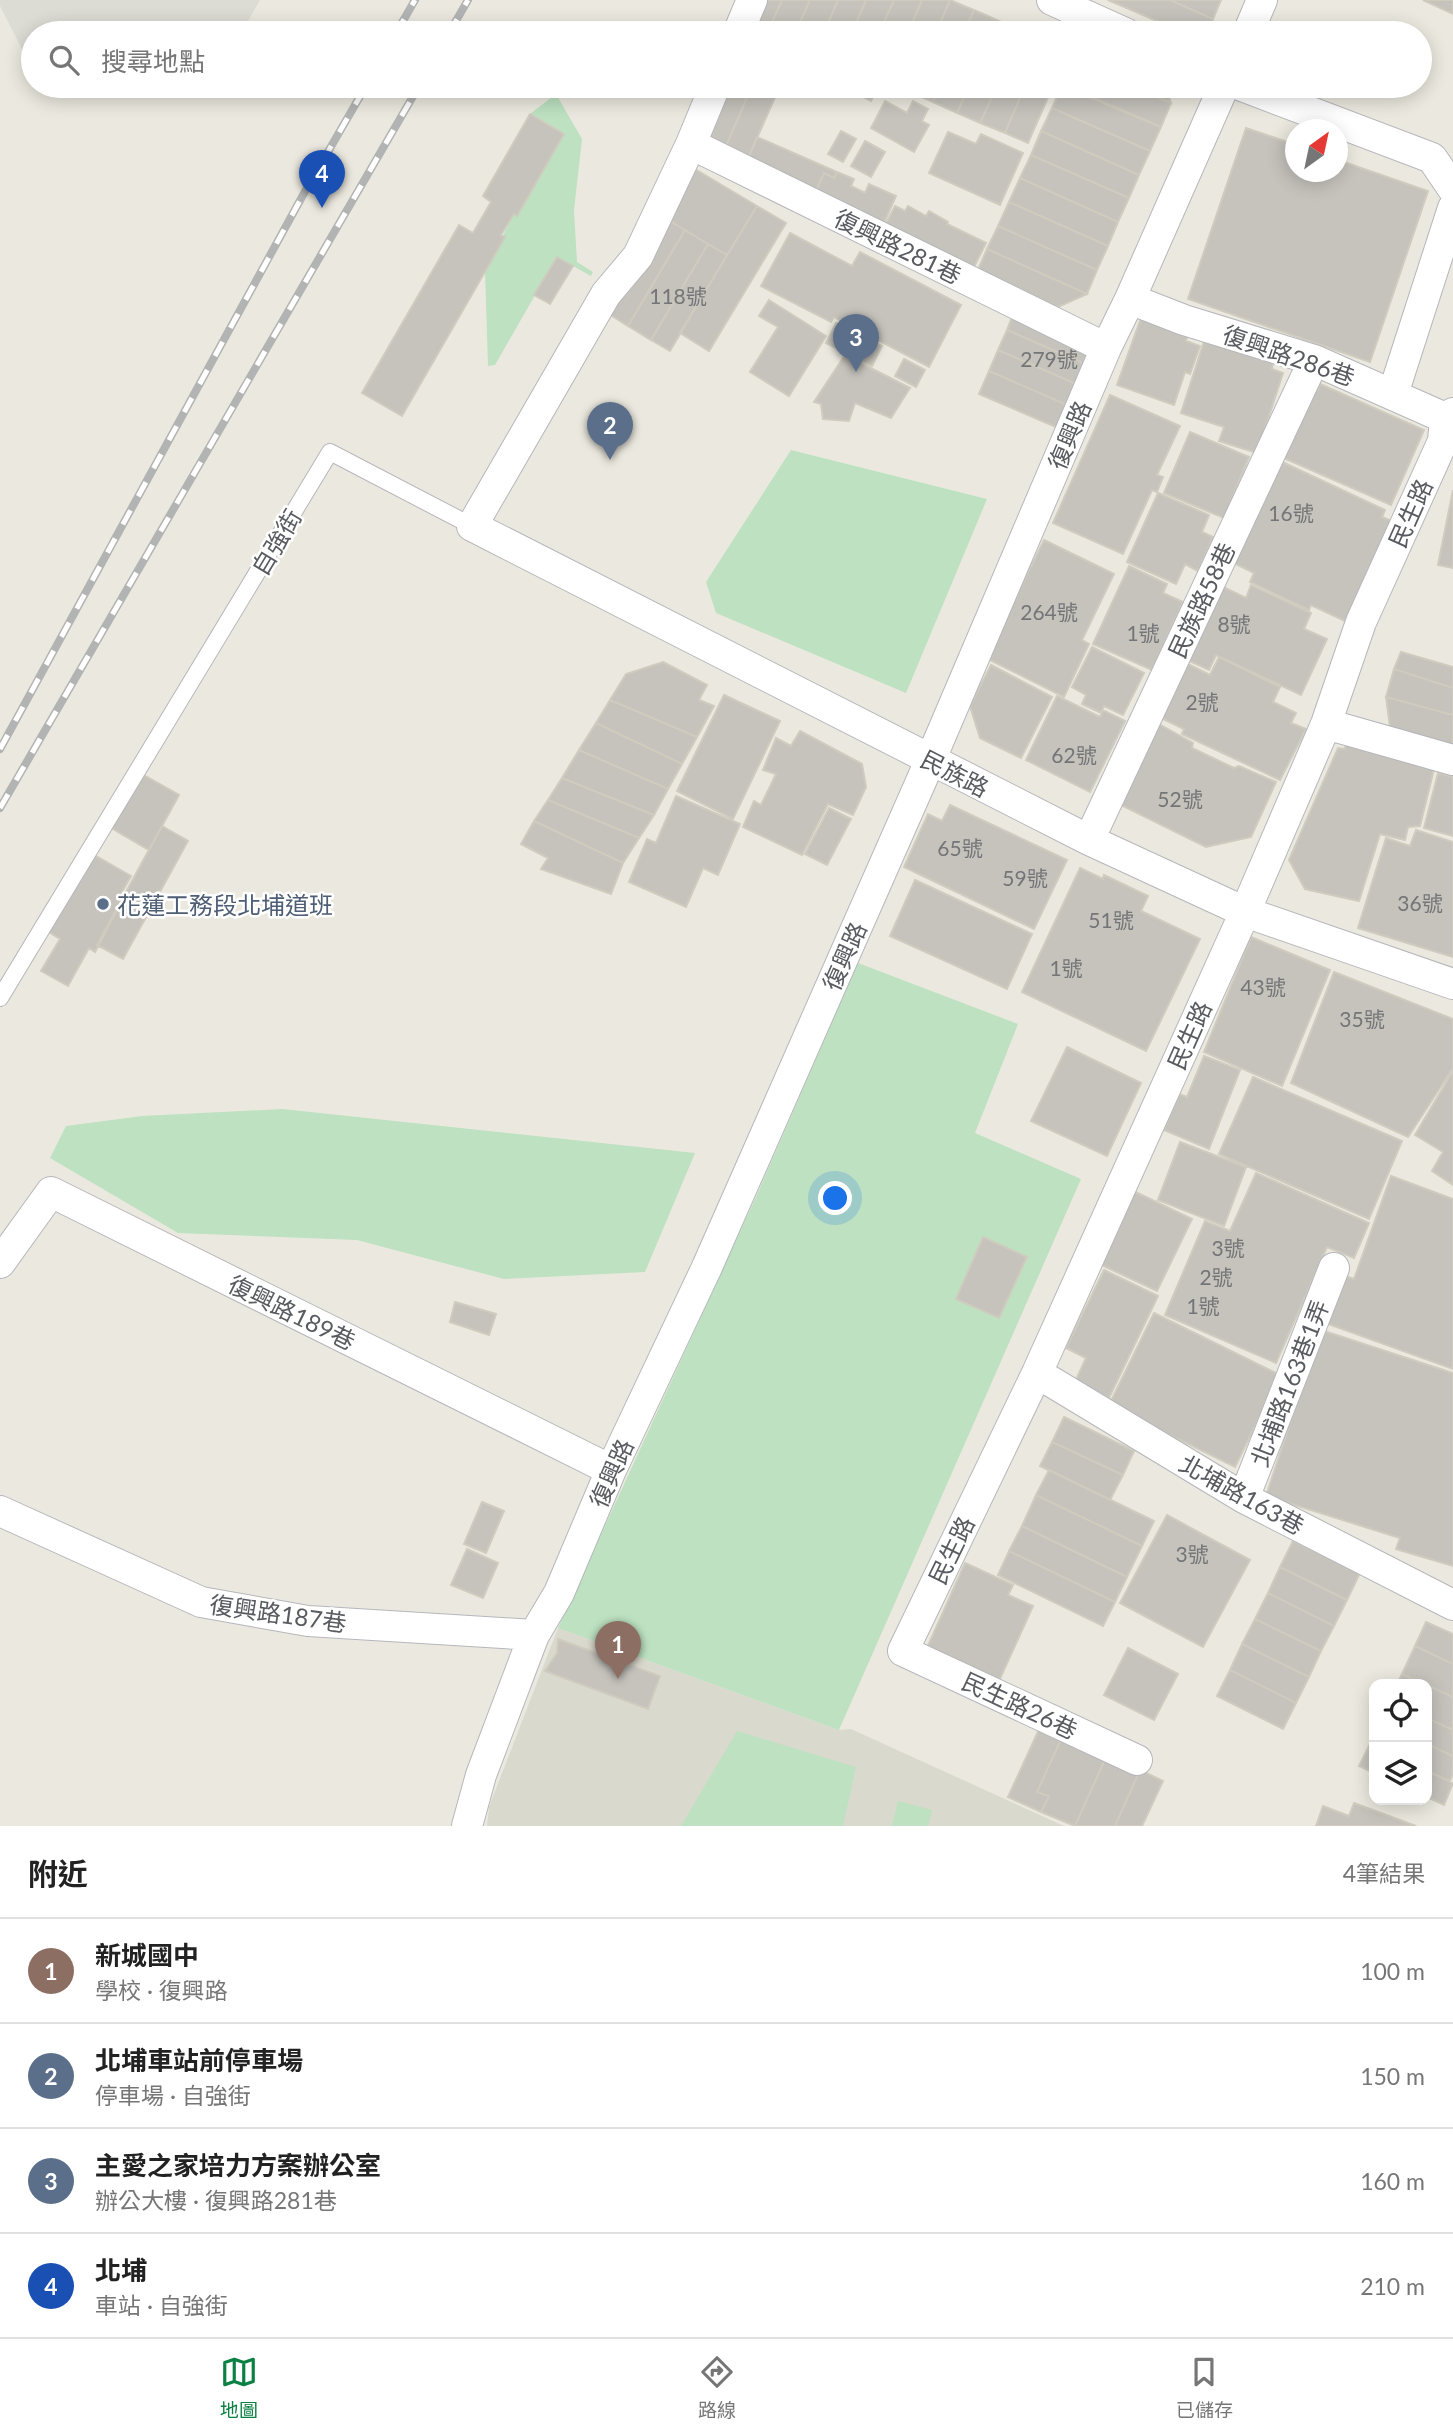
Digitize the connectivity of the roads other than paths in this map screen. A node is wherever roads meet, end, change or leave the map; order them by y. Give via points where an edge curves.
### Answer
1 (752, 0) edge
2 (1052, 0) edge
3 (1262, 0) edge
4 (743, 21) edge
5 (1098, 21) edge
6 (1253, 21) edge
7 (710, 98) edge
8 (1219, 98) edge
9 (1274, 98) edge
10 (691, 144) junction
11 (1453, 188) edge
12 (1453, 208) edge
13 (1130, 299) junction
14 (1106, 348) junction
15 (1314, 360) junction
16 (1393, 394) junction
17 (1449, 416) edge
18 (472, 526) junction
19 (1326, 724) junction
20 (1453, 760) edge
21 (930, 761) junction
22 (1089, 840) junction
23 (1245, 912) junction
24 (1453, 984) edge
25 (0, 998) edge
26 (0, 1263) edge
27 (1334, 1268) dead end
28 (1037, 1373) junction
29 (611, 1470) junction
30 (1244, 1498) junction
31 (0, 1511) edge
32 (1453, 1605) edge
33 (534, 1635) junction
34 (902, 1651) joint
35 (1137, 1760) dead end
36 (467, 1826) edge

1 - 4 street
2 - 5 street
3 - 6 street
7 - 10 street
8 - 13 street, 復興路
9 - 11 street via 1432,158
10 - 14 street, 復興路281巷
10 - 18 street via 638,256 606,294
12 - 16 street
13 - 14 street, 復興路
13 - 15 street, 復興路286巷
14 - 21 street, 復興路
15 - 16 street, 復興路286巷
15 - 22 street, 民族路58巷
16 - 17 street, 復興路286巷
17 - 19 street, 民生路 via 1443,441 1361,622
18 - 21 street, 民族路
18 - 25 lane, 自強街 via 330,452
19 - 20 street
19 - 23 street, 民生路
21 - 22 street, 民族路
21 - 29 street, 復興路 via 707,1267
22 - 23 street, 民族路
23 - 24 street, 民族路
23 - 28 street, 民生路
26 - 29 street, 復興路189巷 via 51,1192
27 - 30 street, 北埔路163巷1弄
28 - 30 street, 北埔路163巷
28 - 34 street, 民生路
29 - 33 street, 復興路 via 559,1593
30 - 32 street, 北埔路163巷
31 - 33 street, 復興路187巷 via 201,1602 309,1621
33 - 36 street, 復興路 via 481,1775
34 - 35 street, 民生路26巷

